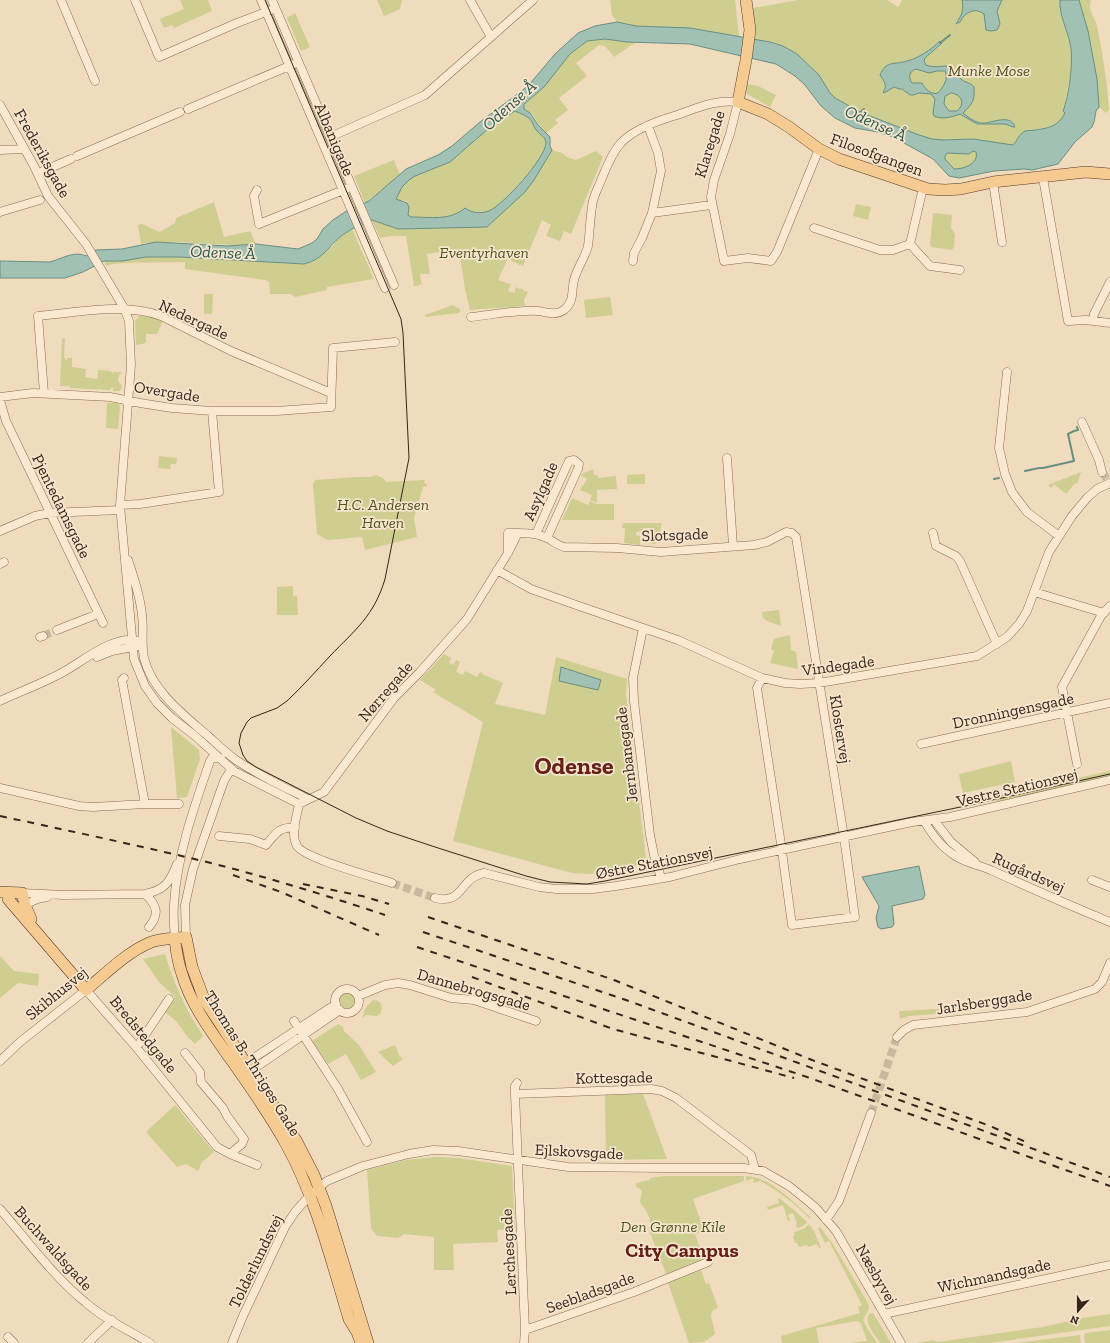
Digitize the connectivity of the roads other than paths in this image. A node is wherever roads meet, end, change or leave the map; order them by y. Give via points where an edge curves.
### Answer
1 (61, 0) edge
2 (135, 0) edge
3 (261, 0) edge
4 (470, 0) edge
5 (533, 0) edge
6 (741, 0) edge
7 (746, 0) edge
8 (275, 8) edge
9 (267, 13) junction
10 (748, 35) junction
11 (491, 37) junction
12 (298, 62) junction
13 (289, 66) junction
14 (95, 81) dead end
15 (738, 102) junction
16 (0, 106) edge
17 (648, 126) junction
18 (330, 137) junction
19 (819, 149) junction
20 (0, 150) edge
21 (25, 151) junction
22 (43, 171) dead end
23 (1110, 174) edge
24 (1043, 178) junction
25 (993, 182) junction
26 (353, 187) junction
27 (923, 188) junction
28 (257, 190) dead end
29 (342, 191) junction
30 (40, 200) dead end
31 (711, 205) junction
32 (0, 212) edge
33 (652, 213) junction
34 (814, 228) dead end
35 (1002, 242) dead end
36 (910, 244) junction
37 (633, 261) dead end
38 (960, 270) dead end
39 (1110, 282) edge
40 (394, 285) dead end
41 (385, 288) dead end
42 (124, 308) junction
43 (472, 317) dead end
44 (1093, 321) junction
45 (1110, 323) edge
46 (395, 342) dead end
47 (1007, 372) dead end
48 (44, 393) junction
49 (331, 393) junction
50 (0, 398) edge
51 (129, 400) junction
52 (212, 412) junction
53 (1082, 422) dead end
54 (727, 458) dead end
55 (1107, 479) edge
56 (120, 507) junction
57 (50, 514) junction
58 (0, 531) edge
59 (792, 533) joint
60 (933, 533) dead end
61 (536, 534) junction
62 (1059, 536) junction
63 (547, 538) junction
64 (733, 546) junction
65 (124, 550) junction
66 (497, 570) junction
67 (1034, 592) junction
68 (481, 597) joint
69 (1110, 606) edge
70 (1104, 613) junction
71 (98, 614) junction
72 (103, 623) dead end
73 (643, 628) junction
74 (57, 630) tunnel mouth
75 (136, 644) junction
76 (997, 644) junction
77 (124, 678) dead end
78 (762, 678) junction
79 (819, 683) junction
80 (0, 701) edge
81 (1110, 702) edge
82 (1066, 712) junction
83 (921, 744) dead end
84 (220, 747) junction
85 (221, 760) junction
86 (1077, 764) dead end
87 (234, 771) junction
88 (1110, 780) edge
89 (272, 781) junction
90 (0, 788) edge
91 (308, 799) junction
92 (145, 804) junction
93 (179, 804) dead end
94 (299, 804) junction
95 (213, 810) junction
96 (929, 821) junction
97 (295, 827) junction
98 (219, 836) dead end
99 (844, 837) junction
100 (182, 850) junction
101 (782, 850) junction
102 (661, 878) junction
103 (1092, 880) dead end
104 (392, 883) tunnel mouth
105 (1110, 887) edge
106 (145, 894) junction
107 (8, 895) edge
108 (64, 895) junction
109 (435, 898) tunnel mouth
110 (1068, 905) junction
111 (21, 907) junction
112 (1110, 916) edge
113 (1110, 922) edge
114 (149, 927) dead end
115 (181, 941) junction
116 (1110, 963) edge
117 (86, 990) junction
118 (358, 996) junction
119 (169, 999) dead end
120 (338, 1007) junction
121 (294, 1021) dead end
122 (536, 1021) dead end
123 (299, 1029) junction
124 (303, 1036) junction
125 (897, 1037) tunnel mouth
126 (136, 1047) junction
127 (185, 1054) dead end
128 (0, 1061) edge
129 (244, 1069) junction
130 (517, 1083) dead end
131 (515, 1094) junction
132 (871, 1113) tunnel mouth
133 (367, 1142) dead end
134 (230, 1154) junction
135 (518, 1160) junction
136 (257, 1165) dead end
137 (755, 1169) junction
138 (319, 1187) junction
139 (310, 1195) junction
140 (0, 1209) edge
141 (826, 1220) junction
142 (708, 1262) dead end
143 (1110, 1265) edge
144 (884, 1314) junction
145 (349, 1319) junction
146 (112, 1320) junction
147 (525, 1330) junction
148 (88, 1343) edge
149 (150, 1343) edge
150 (232, 1343) edge
151 (356, 1343) edge
152 (361, 1343) edge
153 (368, 1343) edge
154 (524, 1343) edge
155 (901, 1343) edge

1 - 14 street
2 - 9 street via 159,57 237,23
3 - 9 street, Albanigade
4 - 11 street
5 - 11 street
6 - 10 main road
7 - 10 main road via 750,30
8 - 9 street
8 - 12 street, Albanigade
9 - 13 street, Albanigade
10 - 15 main road, Klaregade
11 - 18 street via 425,95
12 - 13 street
12 - 18 street, Albanigade
13 - 22 street
13 - 29 street, Albanigade
15 - 17 street via 707,104
15 - 19 main road, Filosofgangen via 768,114
15 - 31 street, Klaregade via 712,187
16 - 21 street, Frederiksgade
17 - 33 street via 661,167
17 - 43 street via 627,137 609,162 594,200 587,250 576,274 570,304 560,312 548,314 527,311
18 - 26 street, Albanigade
19 - 27 main road, Filosofgangen via 839,160
19 - 31 street, Klaregade via 772,261 748,258 724,261
20 - 21 street
21 - 42 street, Frederiksgade via 52,203 80,235
23 - 24 main road, Filosofgangen via 1086,172
24 - 25 main road, Filosofgangen
24 - 44 street via 1068,321
25 - 27 main road, Filosofgangen via 945,190
25 - 35 street
26 - 29 street
26 - 40 street, Albanigade
27 - 36 street
28 - 29 street via 254,196 259,224
29 - 41 street, Albanigade
30 - 32 street
31 - 33 street
33 - 37 street via 634,253
34 - 36 street via 880,250 893,250
36 - 38 street via 930,266
39 - 44 street
42 - 48 street, Nedergade via 38,316
42 - 49 street, Nedergade via 161,316 231,351
42 - 51 street, Frederiksgade via 129,322
44 - 45 street
46 - 49 street via 333,348
47 - 62 street via 999,448 1005,474 1012,492 1027,512
48 - 50 street, Overgade
48 - 51 street, Overgade via 110,396
49 - 52 street, Overgade via 331,407
50 - 57 street, Pjentedamsgade via 6,421
51 - 52 street, Overgade
51 - 56 street, Frederiksgade
52 - 56 street via 219,492
53 - 55 street
54 - 64 street
55 - 62 street, Vindegade via 1087,498
56 - 57 street
56 - 65 street, Frederiksgade
57 - 58 street via 35,516
57 - 71 street, Pjentedamsgade
59 - 64 street, Slotsgade via 786,532 767,542 754,545
59 - 79 street, Klostervej via 796,537
60 - 76 street via 936,546 956,556 960,561
61 - 63 street, Slotsgade
61 - 63 street, Asylgade via 568,463 576,461 579,464 578,468
61 - 66 street, Asylgade via 508,533 508,553
62 - 67 street, Vindegade via 1043,565
63 - 64 street, Slotsgade via 564,547 661,552
65 - 75 street
65 - 75 street via 142,616
66 - 68 street, Asylgade
66 - 73 street, Vindegade via 531,589
67 - 70 street
67 - 76 street, Vindegade via 1019,624
68 - 91 street, Nørregade via 458,630 394,698 324,792
69 - 70 street
70 - 82 street via 1062,687
71 - 72 street, Pjentedamsgade
71 - 74 street
73 - 78 street, Vindegade via 678,640
73 - 102 street, Jernbanegade via 633,678 634,702 650,834
75 - 80 street via 120,641 108,646 64,672
75 - 84 street via 144,673 156,694
75 - 85 street via 134,659 145,686 172,718
76 - 79 street, Vindegade via 975,657
77 - 92 street via 122,680
78 - 79 street, Vindegade via 789,684
78 - 101 street via 757,688
79 - 99 street, Klostervej
81 - 82 street, Dronningensgade
82 - 83 street, Dronningensgade
82 - 86 street
84 - 85 street
84 - 89 street
85 - 87 street
85 - 89 street via 231,761 260,779
85 - 95 street via 224,767
85 - 100 street, Thomas B. Thriges Gade via 212,758 210,761
87 - 94 street
87 - 95 street, Thomas B. Thriges Gade via 228,773
88 - 96 street, Vestre Stationsvej
89 - 91 street
90 - 92 street via 79,806
91 - 94 street, Nørregade
92 - 93 street
94 - 97 street
95 - 115 street, Thomas B. Thriges Gade via 187,894
96 - 99 street, Østre Stationsvej via 912,822
96 - 110 street, Rugårdsvej via 933,836 945,849
97 - 98 street via 277,831 266,845 250,839
97 - 104 street via 295,840 301,851
99 - 101 street, Østre Stationsvej
99 - 101 street via 855,917 792,925
100 - 106 street via 168,883 160,890
100 - 115 street, Thomas B. Thriges Gade via 174,905
101 - 102 street, Østre Stationsvej
102 - 109 street, Østre Stationsvej via 572,890 539,887 484,873 469,880 455,896
103 - 105 street
106 - 108 street
106 - 114 street via 151,900 156,913 155,920
107 - 108 street
107 - 111 main road, Bredstedgade
108 - 111 street via 37,899
110 - 112 street, Rugårdsvej
110 - 113 street, Rugårdsvej
111 - 117 main road, Bredstedgade via 36,930
115 - 117 main road, Skibhusvej via 133,952
115 - 129 main road, Thomas B. Thriges Gade via 204,999
115 - 129 main road, Thomas B. Thriges Gade via 182,974 194,1004 213,1034
116 - 125 street, Jarlsberggade via 1102,982 1095,989 1027,1012 913,1025
117 - 126 street, Bredstedgade
117 - 128 street, Skibhusvej
118 - 120 street via 359,1003 353,1011 347,1013
118 - 120 street via 354,991 344,990 338,994
118 - 122 street, Dannebrogsgade via 385,985 398,983 452,998 474,1000
119 - 126 street
120 - 123 street
120 - 124 street
121 - 123 street
123 - 124 street
123 - 129 street
124 - 129 street
124 - 133 street via 338,1089
126 - 134 street, Bredstedgade via 217,1147
127 - 134 street, Bredstedgade via 200,1072 201,1082 244,1139
129 - 138 main road, Thomas B. Thriges Gade via 296,1140
129 - 139 main road, Thomas B. Thriges Gade via 286,1144
130 - 131 street
131 - 135 street
131 - 137 street, Kottesgade via 651,1089 662,1091 676,1098 751,1155
132 - 141 street via 839,1201
134 - 136 street, Bredstedgade
135 - 137 street, Ejlskovsgade via 568,1167
135 - 138 street, Ejlskovsgade via 433,1150 363,1166
135 - 147 street, Lerchesgade
137 - 141 street, Ejlskovsgade via 789,1186 816,1208
138 - 139 street
138 - 153 main road, Thomas B. Thriges Gade
139 - 145 main road, Thomas B. Thriges Gade
139 - 150 street, Tolderlundsvej via 285,1227
140 - 146 street, Buchwaldsgade via 70,1289 93,1309
141 - 144 street, Næsbyvej via 836,1231
142 - 147 street, Seebladsgade via 634,1292
143 - 144 street, Wichmandsgade
144 - 155 street, Næsbyvej
145 - 151 street, Thomas B. Thriges Gade
145 - 152 main road
146 - 148 street
146 - 149 street, Buchwaldsgade
147 - 154 street, Lerchesgade

